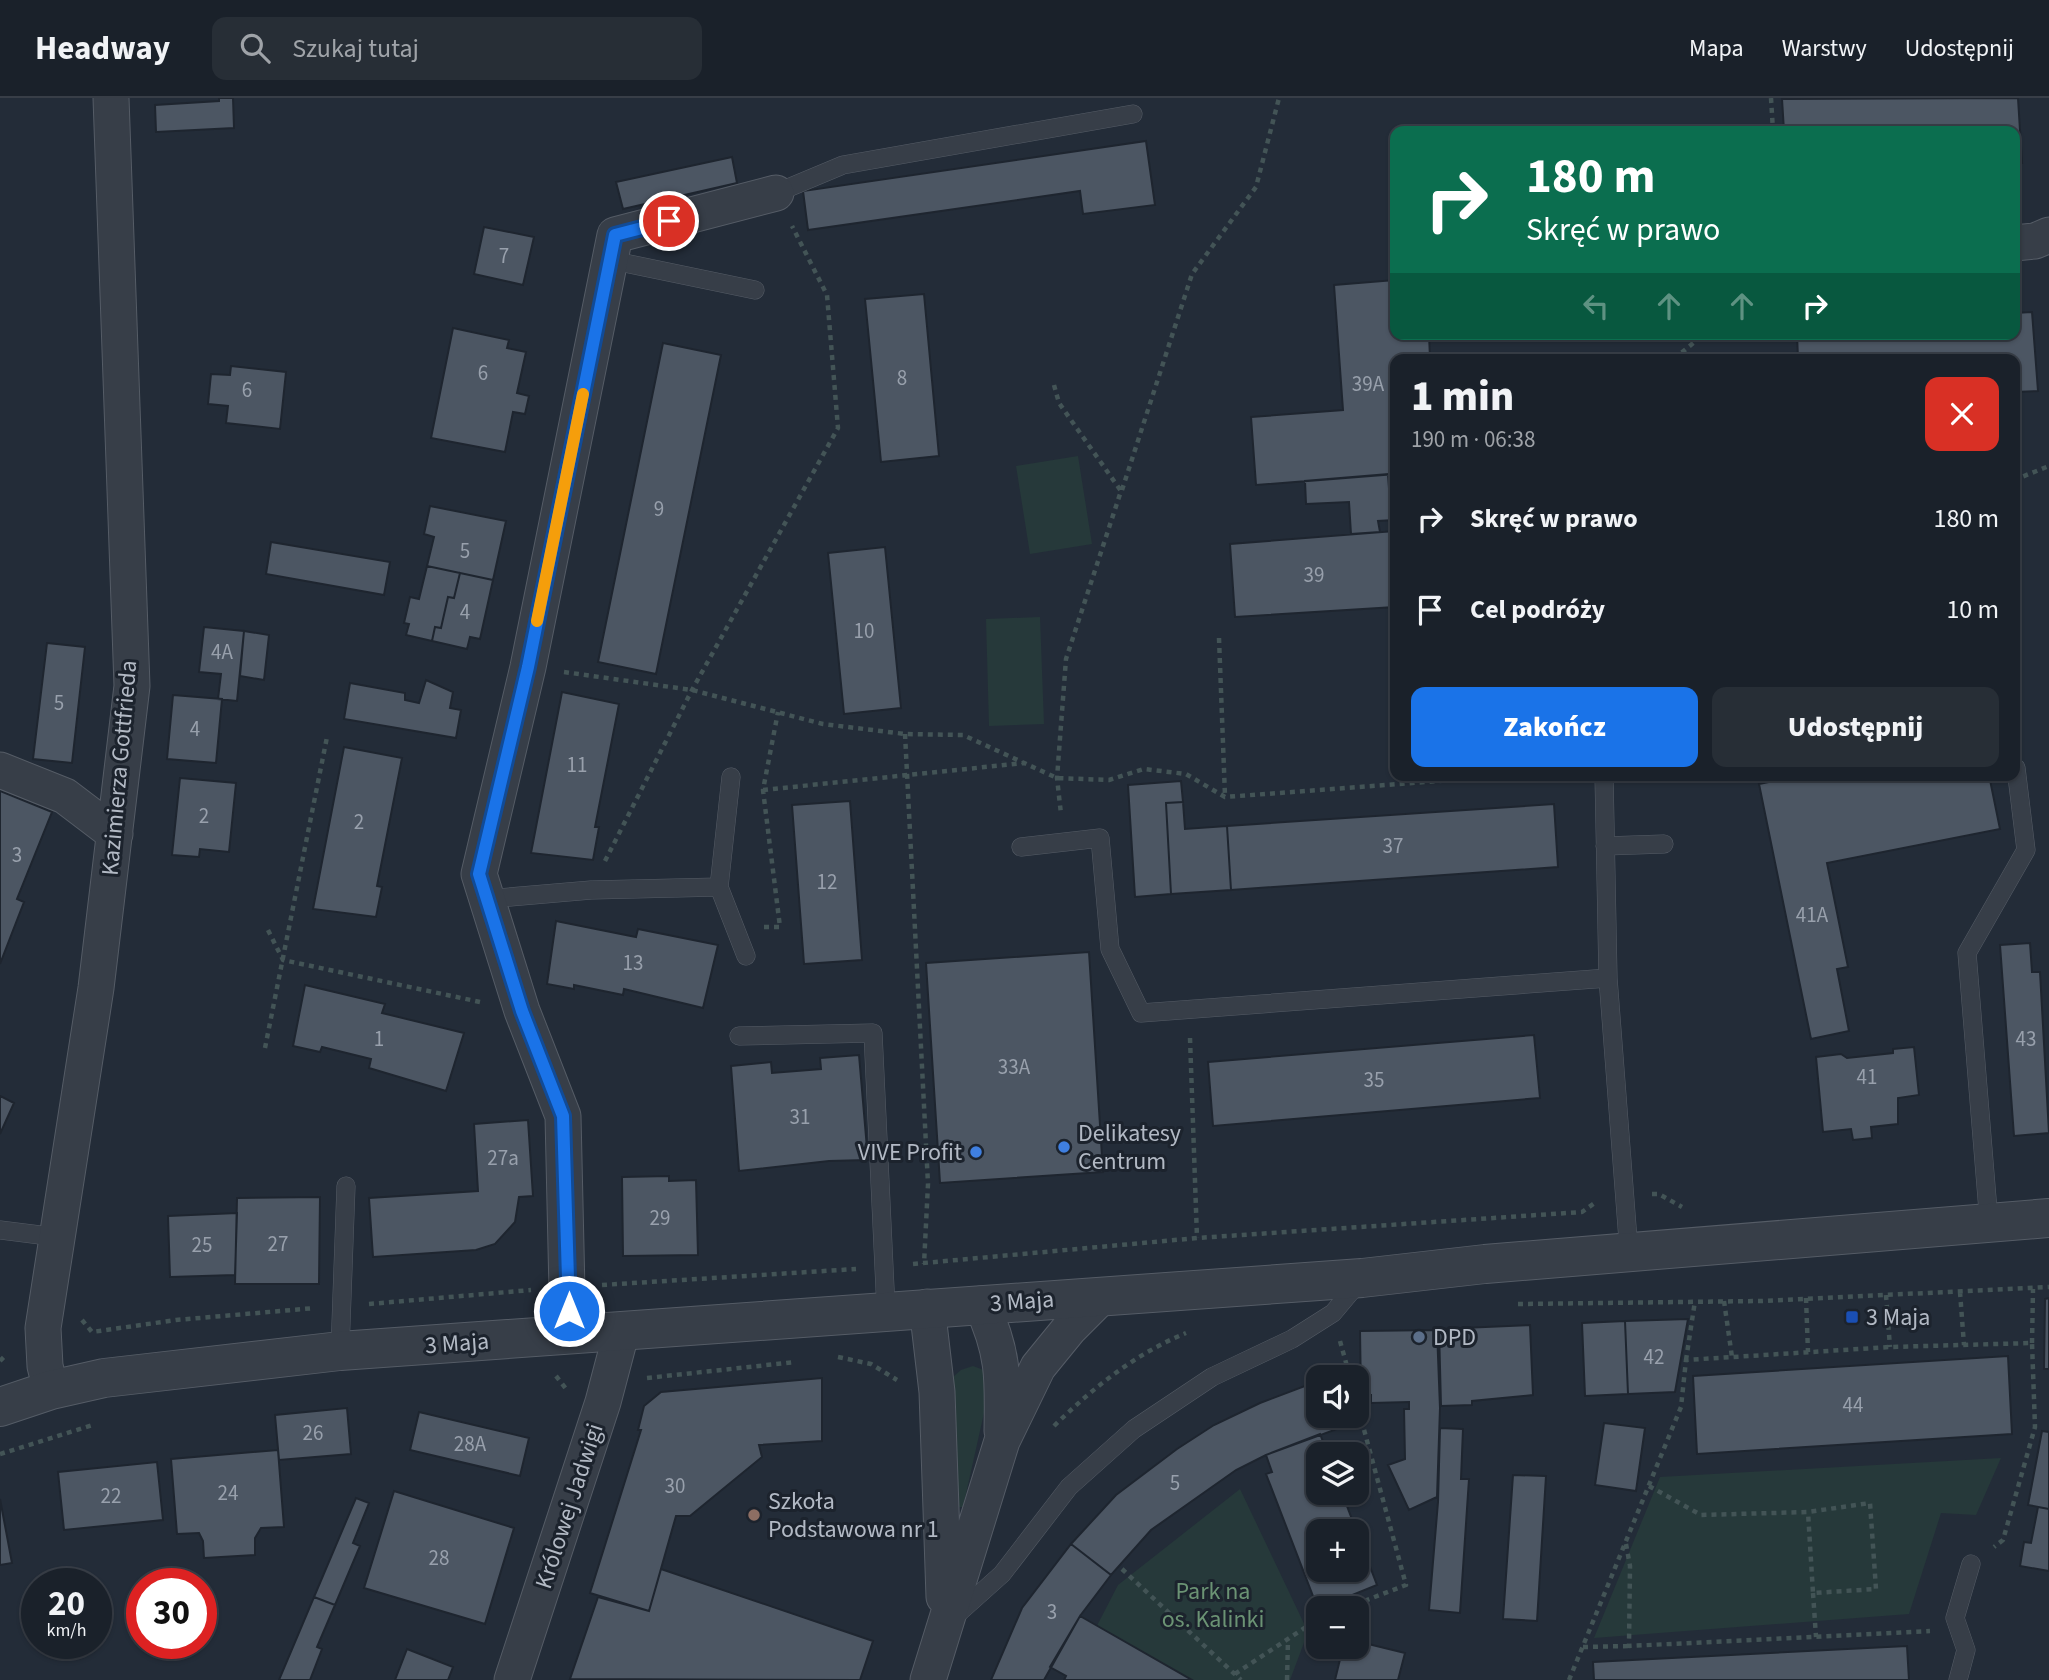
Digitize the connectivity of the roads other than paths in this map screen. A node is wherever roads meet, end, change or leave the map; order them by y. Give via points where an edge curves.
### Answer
1 (111, 98) edge
2 (1133, 114) dead end
3 (776, 193) joint
4 (2049, 235) edge
5 (2020, 242) edge
6 (610, 260) junction
7 (755, 290) dead end
8 (0, 770) edge
9 (731, 777) dead end
10 (1604, 781) edge
11 (2018, 781) edge
12 (115, 834) junction
13 (1664, 844) dead end
14 (1605, 846) junction
15 (1021, 847) dead end
16 (719, 887) junction
17 (486, 899) junction
18 (746, 956) dead end
19 (1608, 978) junction
20 (739, 1037) dead end
21 (346, 1186) dead end
22 (2049, 1218) edge
23 (1989, 1223) junction
24 (0, 1230) edge
25 (56, 1237) junction
26 (1629, 1253) junction
27 (1362, 1278) junction
28 (1102, 1296) junction
29 (981, 1304) junction
30 (927, 1307) junction
31 (886, 1310) junction
32 (622, 1331) junction
33 (568, 1335) junction
34 (340, 1350) junction
35 (51, 1390) junction
36 (0, 1407) edge
37 (1002, 1441) junction
38 (1971, 1564) road end
39 (944, 1626) junction
40 (512, 1680) edge
41 (928, 1680) edge
42 (1958, 1680) edge

1 - 12 street, Kazimierza Gottfrieda via 132,686
2 - 3 lane via 843,165
3 - 6 street via 615,235
4 - 5 street
6 - 7 lane
6 - 17 street via 528,667 479,874
8 - 12 street via 65,796
9 - 16 lane
10 - 14 lane
11 - 23 lane via 2026,850 1968,953
12 - 25 street, Kazimierza Gottfrieda via 96,988
13 - 14 lane
14 - 19 lane
15 - 19 lane via 1100,838 1110,950 1141,1013
16 - 17 lane via 591,890
16 - 18 lane
17 - 33 street via 522,1011 563,1116
19 - 26 lane
20 - 31 lane via 873,1033
21 - 34 lane
22 - 23 street, 3 Maja
23 - 26 street, 3 Maja
24 - 25 lane
25 - 35 street, Kazimierza Gottfrieda via 43,1328
26 - 27 street, 3 Maja
27 - 28 street, 3 Maja
27 - 39 lane via 1333,1313 1292,1339 1212,1377 1134,1429 1069,1487 1002,1574
28 - 29 street, 3 Maja
28 - 37 street via 1038,1367
29 - 30 street, 3 Maja
29 - 37 street via 1002,1364
30 - 31 street, 3 Maja
30 - 39 street via 942,1474
31 - 32 street, 3 Maja
32 - 33 street, 3 Maja
32 - 40 street, Królowej Jadwigi
33 - 34 street, 3 Maja
34 - 35 street, 3 Maja via 104,1378
35 - 36 street, 3 Maja
37 - 39 street
38 - 42 lane via 1955,1618 1966,1650
39 - 41 street

